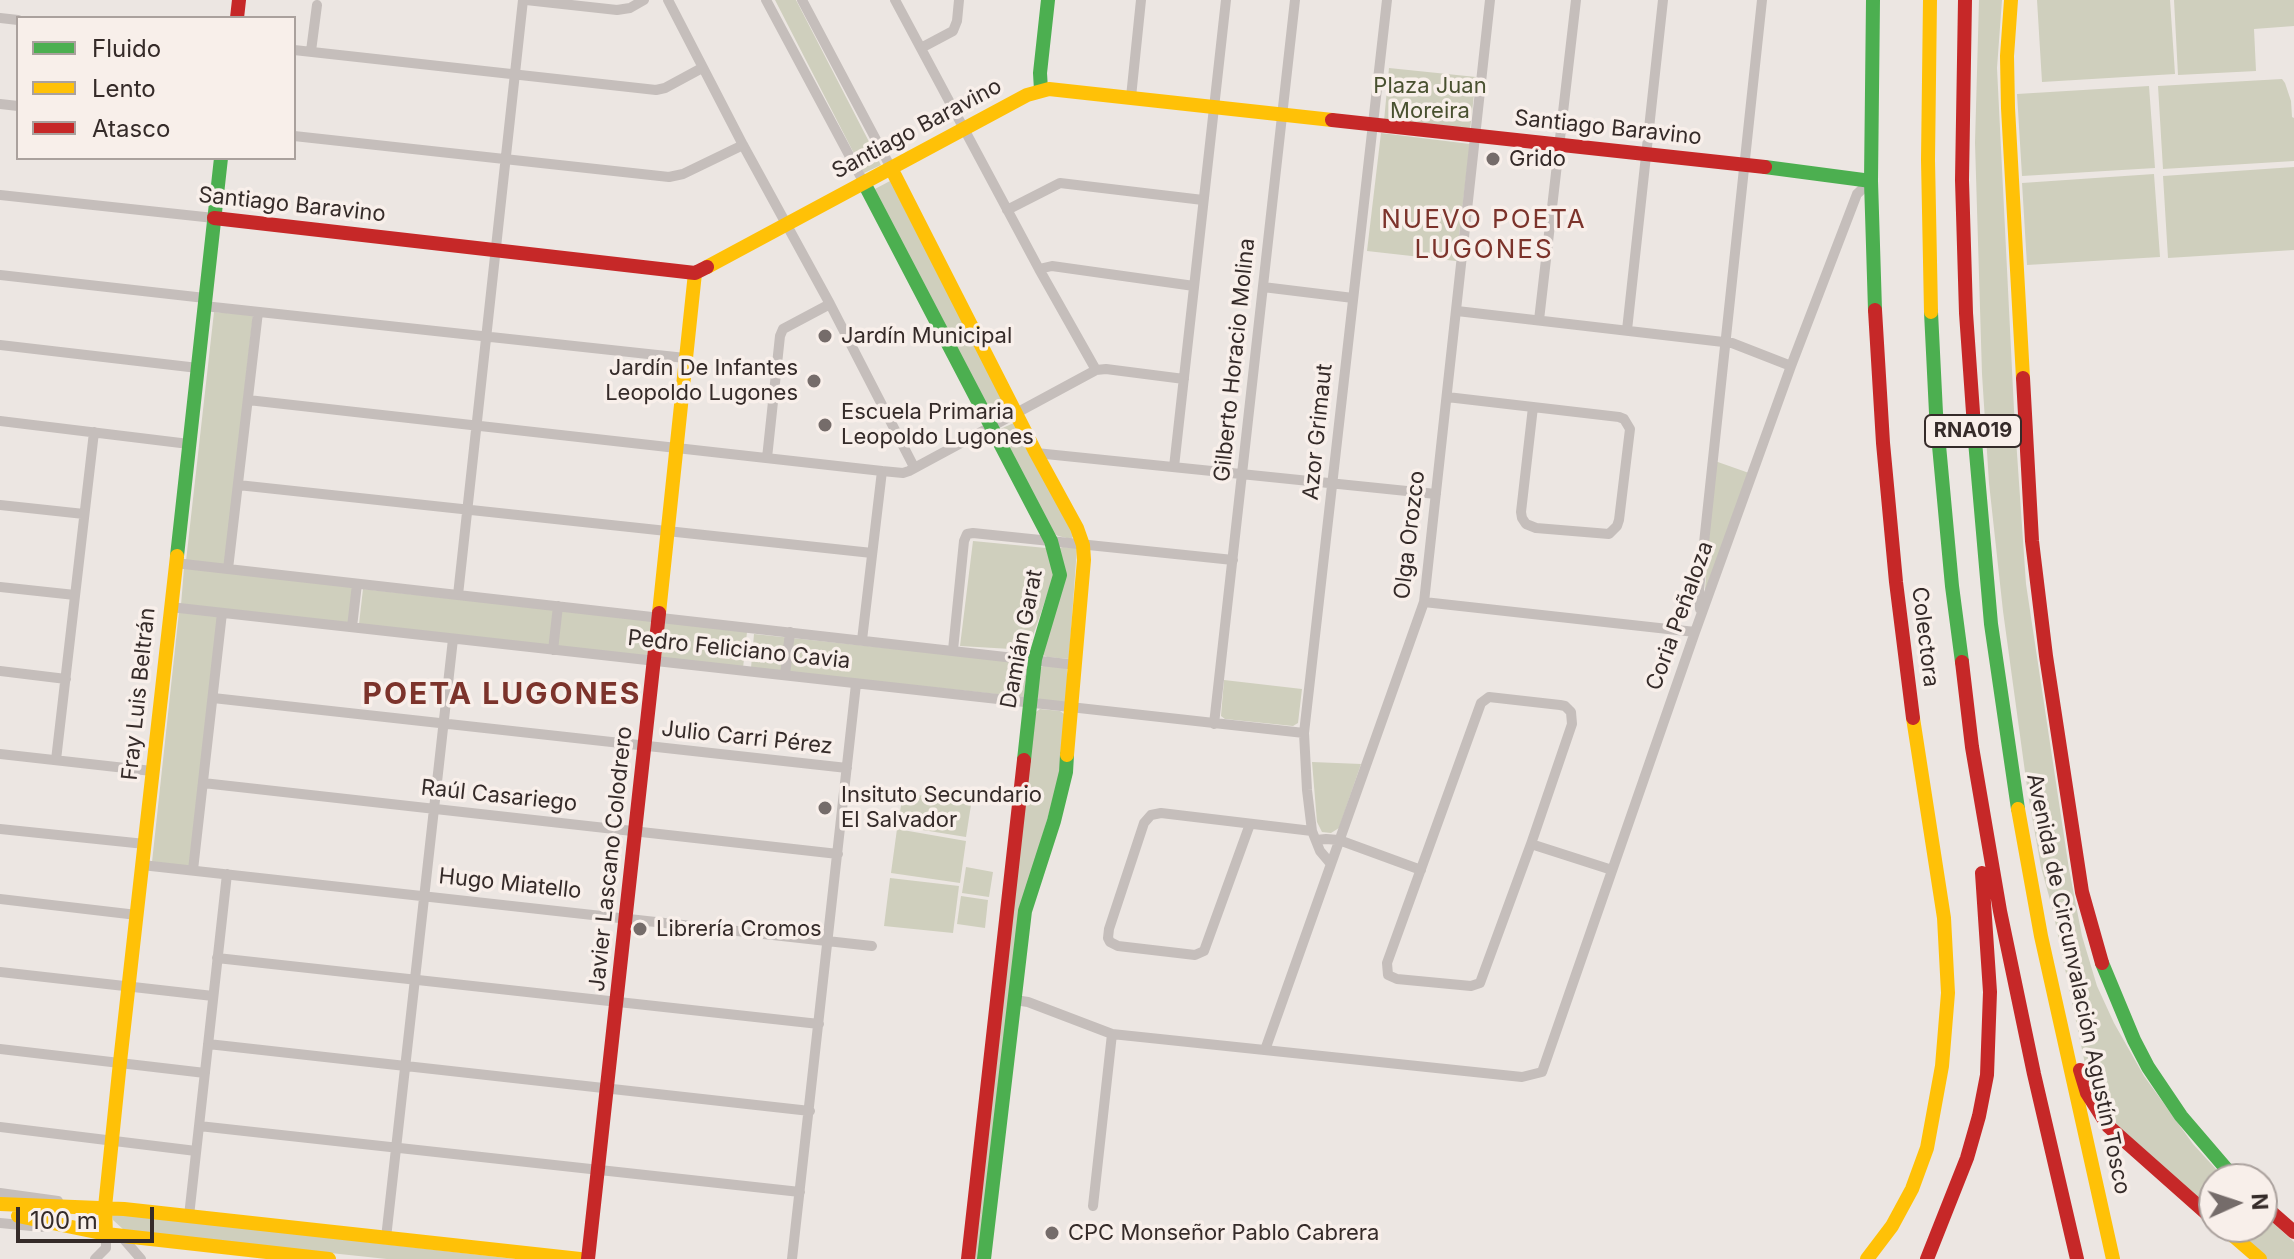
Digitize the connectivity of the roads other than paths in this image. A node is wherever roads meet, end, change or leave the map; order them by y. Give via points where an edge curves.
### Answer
1 (524, 0) edge
2 (644, 0) edge
3 (668, 0) edge
4 (766, 0) edge
5 (802, 0) edge
6 (895, 0) edge
7 (959, 0) edge
8 (1048, 0) edge
9 (1141, 0) edge
10 (1226, 0) edge
11 (1295, 0) edge
12 (1387, 0) edge
13 (1490, 0) edge
14 (1576, 0) edge
15 (1663, 0) edge
16 (1762, 0) edge
17 (1873, 0) edge
18 (1930, 0) edge
19 (1965, 0) edge
20 (2011, 0) edge
21 (317, 5) dead end
22 (921, 48) junction
23 (296, 50) edge
24 (311, 51) junction
25 (702, 68) junction
26 (515, 73) junction
27 (1041, 90) junction
28 (1131, 97) junction
29 (1214, 106) junction
30 (1283, 115) junction
31 (1373, 124) junction
32 (963, 129) junction
33 (296, 136) edge
34 (1476, 136) junction
35 (743, 145) junction
36 (1558, 145) junction
37 (1647, 155) junction
38 (505, 158) junction
39 (221, 160) edge
40 (1746, 165) junction
41 (891, 168) junction
42 (1871, 181) junction
43 (864, 183) junction
44 (0, 195) edge
45 (1203, 200) junction
46 (1007, 210) junction
47 (214, 218) junction
48 (787, 223) junction
49 (495, 250) junction
50 (1039, 269) junction
51 (695, 273) junction
52 (0, 275) edge
53 (1194, 286) junction
54 (1263, 287) junction
55 (1353, 298) junction
56 (205, 302) junction
57 (830, 304) junction
58 (1457, 311) junction
59 (258, 312) junction
60 (1539, 320) junction
61 (1627, 330) junction
62 (487, 337) junction
63 (1725, 342) junction
64 (0, 345) edge
65 (685, 358) junction
66 (1791, 366) junction
67 (198, 368) junction
68 (1096, 370) junction
69 (1184, 379) junction
70 (1447, 397) junction
71 (248, 400) junction
72 (1533, 407) junction
73 (1017, 413) junction
74 (0, 421) edge
75 (477, 425) junction
76 (991, 427) junction
77 (94, 432) junction
78 (189, 444) junction
79 (676, 447) junction
80 (1036, 453) junction
81 (767, 458) junction
82 (914, 467) junction
83 (1174, 467) junction
84 (882, 471) junction
85 (1242, 474) junction
86 (1333, 484) junction
87 (238, 485) junction
88 (1436, 494) junction
89 (0, 505) edge
90 (468, 510) junction
91 (84, 514) junction
92 (667, 532) junction
93 (1051, 541) junction
94 (1083, 545) junction
95 (872, 553) junction
96 (1233, 560) junction
97 (175, 563) junction
98 (228, 569) junction
99 (357, 584) junction
100 (0, 587) edge
101 (75, 595) junction
102 (458, 595) junction
103 (1424, 602) junction
104 (558, 606) junction
105 (170, 607) junction
106 (222, 613) junction
107 (1701, 615) junction
108 (658, 617) junction
109 (352, 627) junction
110 (790, 632) junction
111 (1695, 632) junction
112 (453, 639) junction
113 (862, 640) junction
114 (553, 650) junction
115 (953, 650) junction
116 (1035, 659) junction
117 (654, 661) junction
118 (1076, 665) junction
119 (0, 671) edge
120 (785, 675) junction
121 (66, 679) junction
122 (856, 684) junction
123 (1965, 696) junction
124 (213, 698) junction
125 (1030, 704) junction
126 (1072, 709) junction
127 (444, 723) junction
128 (1214, 724) junction
129 (1304, 733) junction
130 (645, 747) junction
131 (0, 754) edge
132 (56, 760) junction
133 (847, 768) junction
134 (152, 771) junction
135 (203, 783) junction
136 (434, 809) junction
137 (1250, 824) junction
138 (0, 829) edge
139 (636, 831) junction
140 (1314, 836) junction
141 (1339, 840) junction
142 (145, 844) junction
143 (1531, 844) junction
144 (838, 854) junction
145 (2027, 858) junction
146 (1331, 864) junction
147 (142, 865) junction
148 (193, 870) junction
149 (1421, 870) junction
150 (1612, 870) junction
151 (227, 874) junction
152 (424, 895) junction
153 (0, 899) edge
154 (137, 915) junction
155 (626, 917) junction
156 (828, 941) junction
157 (872, 946) dead end
158 (1002, 955) junction
159 (1019, 957) junction
160 (217, 958) junction
161 (0, 972) edge
162 (415, 979) junction
163 (128, 986) junction
164 (213, 996) junction
165 (1015, 1000) junction
166 (617, 1002) junction
167 (819, 1024) junction
168 (1112, 1034) junction
169 (208, 1044) junction
170 (0, 1049) edge
171 (1265, 1050) junction
172 (120, 1062) junction
173 (405, 1066) junction
174 (205, 1073) junction
175 (607, 1087) junction
176 (810, 1111) junction
177 (199, 1126) junction
178 (0, 1127) edge
179 (112, 1140) junction
180 (396, 1147) junction
181 (196, 1151) junction
182 (2221, 1163) edge
183 (599, 1171) junction
184 (800, 1192) junction
185 (0, 1193) edge
186 (0, 1204) edge
187 (83, 1206) junction
188 (1093, 1206) dead end
189 (2198, 1206) edge
190 (105, 1207) junction
191 (0, 1214) edge
192 (189, 1216) junction
193 (2278, 1218) edge
194 (0, 1223) edge
195 (87, 1231) junction
196 (2294, 1232) edge
197 (113, 1235) junction
198 (386, 1238) junction
199 (2242, 1243) edge
200 (95, 1259) edge
201 (141, 1259) edge
202 (329, 1259) edge
203 (580, 1259) edge
204 (588, 1259) edge
205 (792, 1259) edge
206 (968, 1259) edge
207 (984, 1259) edge
208 (1867, 1259) edge
209 (1927, 1259) edge
210 (2077, 1259) edge
211 (2113, 1259) edge
212 (2260, 1259) edge

1 - 2 street via 617,10
1 - 26 street
3 - 25 street
4 - 43 street, Damián Garat
5 - 41 street
6 - 22 street
7 - 22 street via 953,31
8 - 27 main road
9 - 28 street
10 - 29 street
11 - 30 street, Gilberto Horacio Molina
12 - 31 street, Azor Grimaut
13 - 34 street, Olga Orozco
14 - 36 street
15 - 37 street
16 - 40 street
17 - 42 main road, Colectora
18 - 123 main road, RNA019 via 1932,346
19 - 145 main road, Avenida de Circunvalación Agustín Tosco / RNA019 via 1962,180 1971,411 1996,660
20 - 182 main road via 2008,108 2032,541 2082,892 2101,961 2134,1040 2181,1116
21 - 24 street
22 - 32 street
23 - 24 street
24 - 26 street
25 - 26 street via 660,90
25 - 35 street
26 - 38 street
27 - 28 main road, Santiago Baravino
27 - 32 main road, Santiago Baravino
28 - 29 main road, Santiago Baravino
29 - 30 main road, Santiago Baravino
29 - 45 street
30 - 31 main road, Santiago Baravino
30 - 54 street, Gilberto Horacio Molina
31 - 34 main road, Santiago Baravino
31 - 55 street, Azor Grimaut
32 - 41 main road, Santiago Baravino
32 - 46 street
33 - 38 street
34 - 36 main road, Santiago Baravino
34 - 58 street, Olga Orozco
35 - 38 street via 669,177
35 - 48 street
36 - 37 main road, Santiago Baravino
36 - 60 street
37 - 40 main road, Santiago Baravino
37 - 61 street
38 - 49 street
39 - 47 main road, Fray Luis Beltrán
40 - 42 main road, Santiago Baravino
40 - 63 street
41 - 43 main road, Santiago Baravino
41 - 73 main road
42 - 66 street, Coria Peñaloza via 1857,194
42 - 208 main road, Colectora via 1888,503 1915,734 1944,918 1948,993 1940,1081 1921,1170
43 - 48 main road, Santiago Baravino
43 - 76 main road, Damián Garat
44 - 47 street, Santiago Baravino
45 - 46 street via 1060,183
45 - 53 street
46 - 50 street
47 - 49 main road, Santiago Baravino
47 - 56 main road, Fray Luis Beltrán
48 - 51 main road, Santiago Baravino
48 - 57 street
49 - 51 main road, Santiago Baravino
49 - 62 street
50 - 53 street via 1052,266
50 - 68 street
51 - 65 main road, Javier Lascano Colodrero
52 - 56 street
53 - 69 street
54 - 55 street
54 - 85 street, Gilberto Horacio Molina
55 - 86 street, Azor Grimaut
56 - 59 street
56 - 67 main road, Fray Luis Beltrán
57 - 81 street via 787,326 780,336
57 - 82 street
58 - 60 street
58 - 70 street, Olga Orozco
59 - 62 street
59 - 71 street
60 - 61 street
61 - 63 street
62 - 65 street
62 - 75 street
63 - 66 street
63 - 107 street via 1699,590
64 - 67 street
65 - 79 main road, Javier Lascano Colodrero
66 - 107 street, Coria Peñaloza
67 - 78 main road, Fray Luis Beltrán
68 - 69 street
68 - 73 street
69 - 83 street
70 - 72 street
70 - 88 street, Olga Orozco
71 - 75 street
71 - 87 street
72 - 72 street via 1619,417 1629,423 1619,520 1609,534 1536,528 1522,518
73 - 76 street
73 - 80 main road
74 - 77 street
75 - 79 street
75 - 90 street
76 - 82 street
76 - 93 main road, Damián Garat
77 - 78 street
77 - 91 street
78 - 97 main road, Fray Luis Beltrán
79 - 81 street
79 - 92 main road, Javier Lascano Colodrero
80 - 83 street
80 - 94 main road
81 - 84 street
82 - 84 street via 903,473
83 - 85 street
84 - 95 street
85 - 86 street
85 - 96 street, Gilberto Horacio Molina
86 - 88 street
86 - 129 street, Azor Grimaut
87 - 90 street
87 - 98 street
88 - 103 street, Olga Orozco
89 - 91 street
90 - 92 street
90 - 102 street
91 - 101 street
92 - 95 street
92 - 108 main road, Javier Lascano Colodrero
93 - 94 street
93 - 115 street via 967,534
93 - 116 main road, Damián Garat via 1060,580
94 - 96 street
94 - 118 main road
95 - 113 street
96 - 128 street, Gilberto Horacio Molina
97 - 98 street, Pedro Feliciano Cavia
97 - 105 main road, Fray Luis Beltrán
98 - 99 street, Pedro Feliciano Cavia
99 - 102 street, Pedro Feliciano Cavia
99 - 109 street
100 - 101 street
101 - 121 street
102 - 104 street, Pedro Feliciano Cavia
103 - 111 street
103 - 141 street, Olga Orozco
104 - 108 street, Pedro Feliciano Cavia
104 - 114 street
105 - 106 street, Pedro Feliciano Cavia
105 - 134 main road, Fray Luis Beltrán
106 - 109 street, Pedro Feliciano Cavia
106 - 124 street
107 - 111 street, Coria Peñaloza
108 - 110 street, Pedro Feliciano Cavia
108 - 117 main road, Javier Lascano Colodrero
109 - 112 street, Pedro Feliciano Cavia
110 - 113 street, Pedro Feliciano Cavia
110 - 120 street
111 - 150 street, Coria Peñaloza
112 - 114 street, Pedro Feliciano Cavia
112 - 127 street
113 - 115 street, Pedro Feliciano Cavia
114 - 117 street, Pedro Feliciano Cavia
115 - 116 street, Pedro Feliciano Cavia
116 - 118 street, Pedro Feliciano Cavia
116 - 125 main road, Damián Garat
117 - 120 street, Pedro Feliciano Cavia
117 - 130 main road, Javier Lascano Colodrero
118 - 126 main road
119 - 121 street
120 - 122 street, Pedro Feliciano Cavia
121 - 132 street
122 - 125 street, Pedro Feliciano Cavia
122 - 133 street
123 - 209 main road via 1964,768 1985,903 1989,1055 1973,1138
123 - 210 main road, RNA019 via 2006,945
124 - 127 street, Julio Carri Pérez
124 - 135 street
125 - 126 street, Pedro Feliciano Cavia
125 - 158 main road, Damián Garat
126 - 128 street, Pedro Feliciano Cavia
126 - 159 main road via 1064,784 1027,900
127 - 130 street, Julio Carri Pérez
127 - 136 street
128 - 129 street, Pedro Feliciano Cavia
129 - 140 street, Azor Grimaut
130 - 133 street, Julio Carri Pérez
130 - 139 main road, Javier Lascano Colodrero
131 - 132 street
132 - 134 street
133 - 144 street
134 - 142 main road, Fray Luis Beltrán
135 - 136 street, Raúl Casariego
135 - 148 street
136 - 139 street, Raúl Casariego
136 - 152 street
137 - 137 street via 1161,813 1147,818 1109,929 1110,942 1195,955 1204,951
137 - 140 street
138 - 142 street
139 - 144 street, Raúl Casariego
139 - 155 main road, Javier Lascano Colodrero
140 - 141 street
140 - 146 street, Azor Grimaut
141 - 146 street, Olga Orozco
141 - 149 street
142 - 147 main road, Fray Luis Beltrán
143 - 149 street via 1476,985 1388,975 1387,963
143 - 149 street via 1572,724 1571,712 1560,705 1489,697 1481,703
143 - 150 street
144 - 156 street
145 - 189 main road via 2094,1106 2119,1138
145 - 211 main road, Avenida de Circunvalación Agustín Tosco / RNA019
146 - 171 street, Olga Orozco
147 - 148 street, Hugo Miatello
147 - 154 main road, Fray Luis Beltrán
148 - 151 street, Hugo Miatello
150 - 171 street, Coria Peñaloza via 1542,1072 1522,1077
151 - 152 street, Hugo Miatello
151 - 160 street
152 - 155 street, Hugo Miatello
152 - 162 street
153 - 154 street
154 - 163 main road, Fray Luis Beltrán
155 - 156 street, Hugo Miatello
155 - 166 main road, Javier Lascano Colodrero
156 - 157 street, Hugo Miatello
156 - 167 street
158 - 159 street
158 - 206 main road, Damián Garat
159 - 165 main road
160 - 162 street
160 - 164 street
161 - 163 street
162 - 166 street
162 - 173 street
163 - 164 street
163 - 172 main road, Fray Luis Beltrán
164 - 169 street
165 - 168 street
165 - 207 main road
166 - 167 street
166 - 175 main road, Javier Lascano Colodrero
167 - 176 street
168 - 171 street
168 - 188 street
169 - 173 street
169 - 174 street
170 - 172 street
172 - 174 street
172 - 179 main road, Fray Luis Beltrán
173 - 175 street
173 - 180 street
174 - 177 street
175 - 176 street
175 - 183 main road, Javier Lascano Colodrero
176 - 184 street
177 - 180 street
177 - 181 street
178 - 179 street
179 - 181 street
179 - 190 main road, Fray Luis Beltrán
180 - 183 street
180 - 198 street
181 - 192 street
183 - 184 street
183 - 204 main road, Javier Lascano Colodrero
184 - 205 street
185 - 187 street
186 - 187 main road
187 - 190 main road
190 - 192 main road
190 - 197 main road, Fray Luis Beltrán
191 - 195 main road
192 - 198 main road
193 - 196 main road
194 - 195 street
195 - 197 main road
197 - 200 street
197 - 201 street
197 - 202 main road
198 - 203 main road
199 - 212 main road

